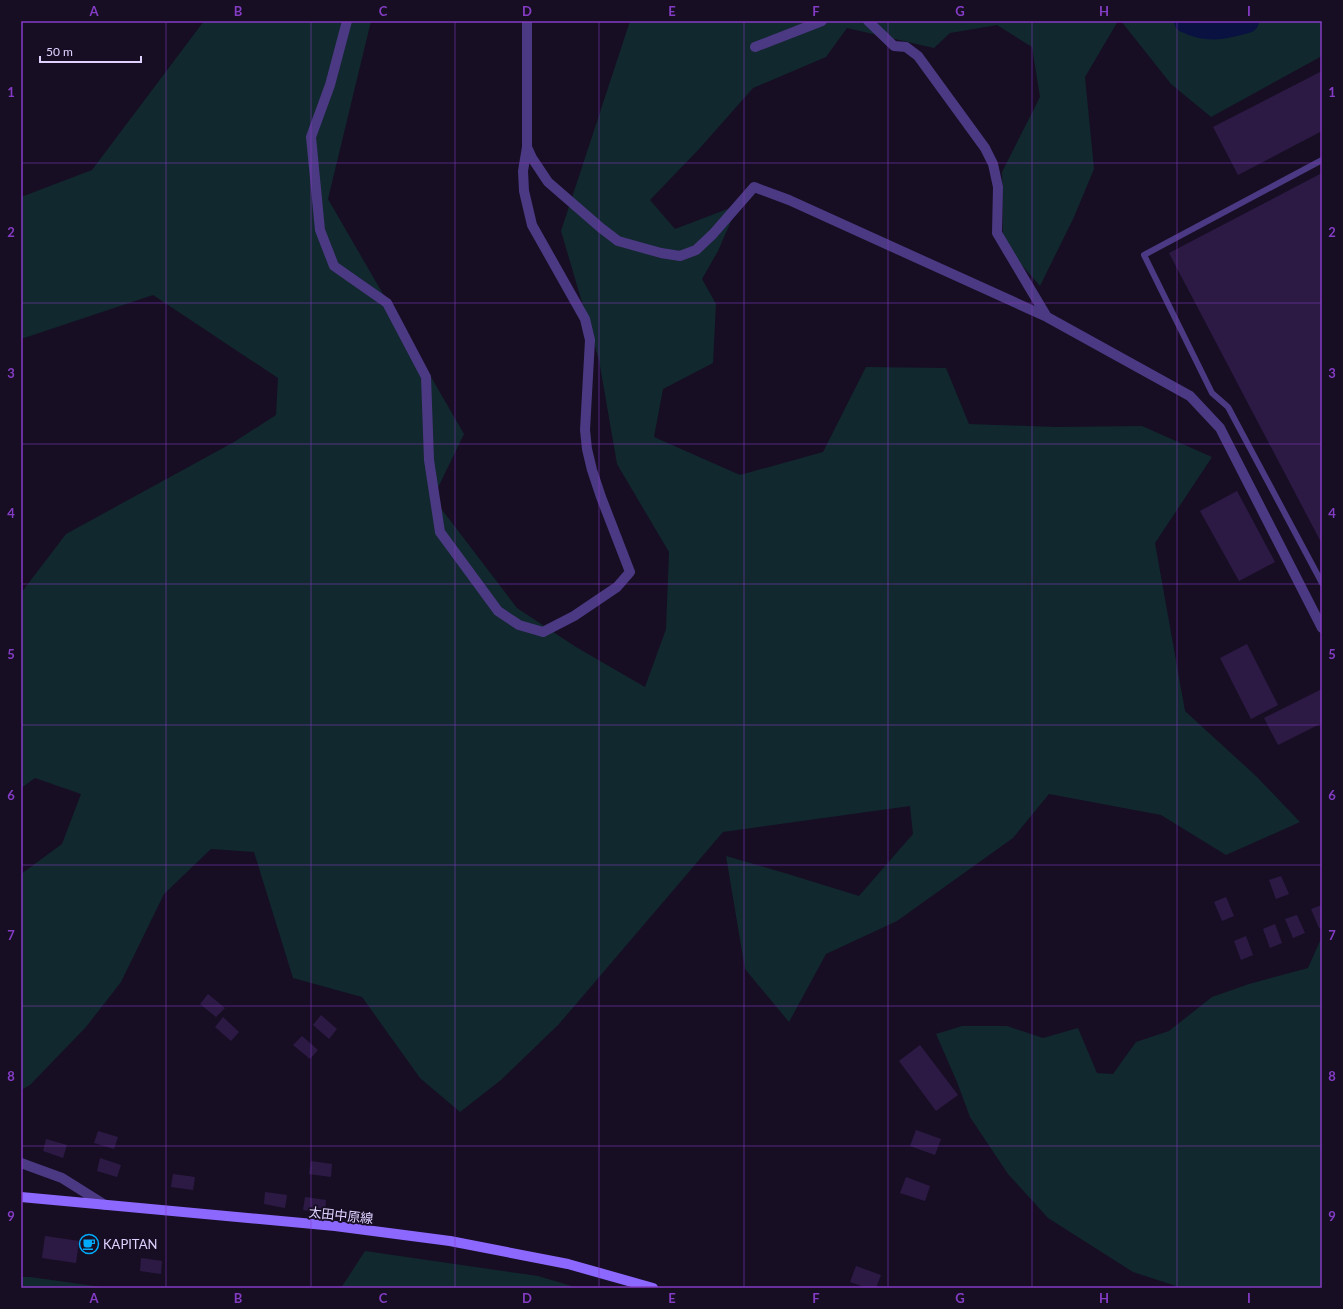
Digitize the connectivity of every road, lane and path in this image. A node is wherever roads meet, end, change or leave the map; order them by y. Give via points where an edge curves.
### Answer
1 (346, 21) edge
2 (527, 21) edge
3 (822, 21) edge
4 (868, 21) edge
5 (755, 47) dead end
6 (527, 147) junction
7 (1322, 160) edge
8 (1047, 317) junction
9 (1322, 583) edge
10 (1322, 628) edge
11 (21, 1163) edge
12 (21, 1197) edge
13 (105, 1205) junction
14 (653, 1288) edge

1 - 6 street via 330,84 311,137 320,230 334,266 387,303 426,377 429,460 440,532 498,611 519,625 543,632 574,616 618,587 630,572 601,496 587,449 585,430 590,340 585,319 532,225 524,191 523,171
2 - 6 street
3 - 5 street
4 - 8 street via 894,46 906,47 918,56 985,148 993,164 998,187 997,233
6 - 8 street via 548,182 618,241 661,254 680,256 696,250 754,186
7 - 9 lane via 1144,255 1212,393 1228,407
8 - 10 street via 1190,396 1220,428
11 - 13 street via 62,1178
12 - 13 main road, 太田中原線
13 - 14 main road, 太田中原線 via 335,1226 450,1241 568,1264

